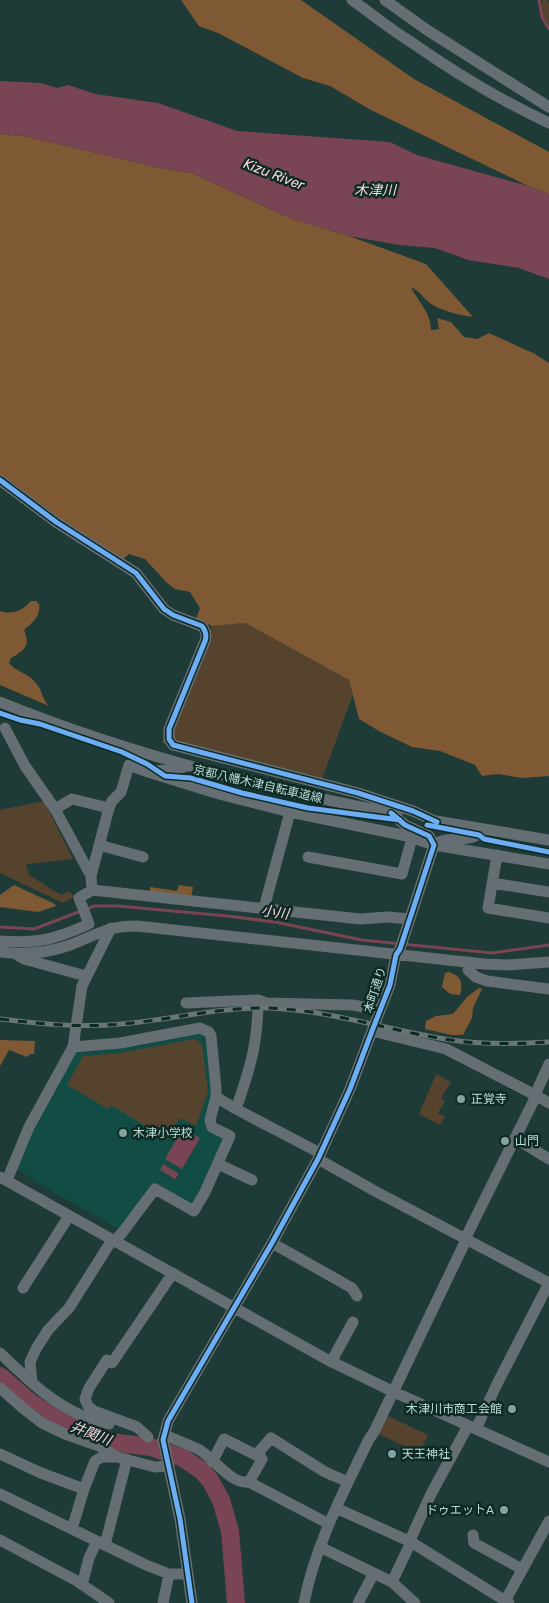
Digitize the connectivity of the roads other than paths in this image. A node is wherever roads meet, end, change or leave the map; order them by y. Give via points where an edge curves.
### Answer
1 (352, 0) edge
2 (385, 0) edge
3 (549, 106) edge
4 (549, 123) edge
5 (0, 480) edge
6 (0, 702) edge
7 (5, 728) dead end
8 (190, 766) junction
9 (148, 772) junction
10 (109, 808) junction
11 (55, 809) junction
12 (290, 812) junction
13 (391, 813) junction
14 (437, 822) junction
15 (484, 830) junction
16 (412, 838) junction
17 (549, 840) edge
18 (99, 845) junction
19 (434, 845) junction
20 (497, 855) junction
21 (143, 857) dead end
22 (308, 857) dead end
23 (549, 864) edge
24 (91, 876) junction
25 (492, 883) junction
26 (92, 890) junction
27 (549, 892) edge
28 (264, 908) junction
29 (549, 918) edge
30 (408, 923) junction
31 (111, 928) junction
32 (0, 941) edge
33 (0, 952) edge
34 (398, 952) junction
35 (16, 954) junction
36 (469, 962) junction
37 (549, 962) edge
38 (86, 976) junction
39 (549, 989) edge
40 (258, 1000) junction
41 (186, 1003) dead end
42 (380, 1010) junction
43 (372, 1031) junction
44 (73, 1047) junction
45 (549, 1064) edge
46 (216, 1096) junction
47 (535, 1096) junction
48 (549, 1103) edge
49 (236, 1109) junction
50 (515, 1138) junction
51 (319, 1156) junction
52 (549, 1159) edge
53 (218, 1164) junction
54 (3, 1179) edge
55 (252, 1180) dead end
56 (68, 1216) junction
57 (466, 1240) junction
58 (113, 1241) junction
59 (272, 1243) junction
60 (173, 1273) junction
61 (549, 1283) edge
62 (23, 1288) dead end
63 (358, 1296) dead end
64 (233, 1307) junction
65 (353, 1322) dead end
66 (0, 1354) edge
67 (331, 1362) junction
68 (32, 1383) junction
69 (0, 1388) edge
70 (394, 1392) junction
71 (472, 1427) junction
72 (148, 1436) junction
73 (164, 1440) junction
74 (258, 1452) junction
75 (0, 1454) edge
76 (122, 1458) junction
77 (212, 1462) junction
78 (549, 1462) edge
79 (168, 1464) junction
80 (249, 1482) junction
81 (348, 1482) junction
82 (84, 1489) junction
83 (0, 1494) edge
84 (336, 1508) junction
85 (549, 1521) edge
86 (329, 1524) junction
87 (72, 1529) junction
88 (473, 1535) dead end
89 (0, 1540) edge
90 (411, 1542) junction
91 (101, 1543) junction
92 (320, 1547) junction
93 (522, 1570) junction
94 (374, 1573) junction
95 (169, 1574) junction
96 (187, 1574) junction
97 (392, 1582) junction
98 (82, 1585) junction
99 (506, 1602) edge
100 (109, 1603) edge
101 (163, 1603) edge
102 (192, 1603) edge
103 (304, 1603) edge
104 (358, 1603) edge
105 (415, 1603) edge

1 - 4 street via 459,74
2 - 3 street
5 - 14 street via 56,522 136,573 173,615 204,629 207,636 170,729 169,739 173,745 358,793
6 - 8 street via 63,726
7 - 11 street via 25,766
8 - 9 street
8 - 13 street via 301,796
9 - 10 street via 129,765 121,792
9 - 12 street
10 - 11 street via 72,799
10 - 18 street
11 - 24 street
12 - 16 street
12 - 28 street
13 - 14 street
13 - 19 street via 405,825 429,836
14 - 15 street
15 - 17 street
15 - 19 street via 474,838 442,840
16 - 19 street
16 - 22 street via 402,874
18 - 21 street
18 - 24 street
19 - 20 street
19 - 30 street, 本町通り
20 - 23 street
20 - 25 street
24 - 26 street
25 - 27 street
25 - 29 street via 488,908
26 - 28 street
26 - 32 street via 79,898 90,924 50,940 30,943
28 - 30 street via 360,919 388,917
30 - 34 street, 本町通り
31 - 34 street via 156,928
31 - 35 street via 60,948
31 - 38 street
33 - 35 street
34 - 36 street
34 - 42 street, 本町通り
35 - 38 street
36 - 37 street via 507,965
36 - 39 street via 468,970 480,978
38 - 44 street
40 - 41 street
40 - 42 street via 266,1003 353,1005
40 - 49 street via 253,1058
42 - 43 street, 本町通り
43 - 47 street via 446,1049
43 - 51 street, 本町通り
44 - 46 street via 120,1043 200,1028 210,1032 211,1036
44 - 54 street
45 - 47 street
46 - 49 street
46 - 53 street via 210,1120 212,1127 230,1136
47 - 48 street
47 - 50 street
49 - 51 street
50 - 52 street
50 - 57 street
51 - 57 street via 373,1190
51 - 59 street, 本町通り
53 - 55 street
53 - 58 street via 194,1211 155,1189
54 - 56 street
56 - 58 street
56 - 62 street
57 - 61 street
57 - 70 street
58 - 60 street
58 - 68 street via 75,1300 42,1338 31,1358
59 - 63 street via 352,1288
59 - 64 street, 本町通り
60 - 64 street
60 - 72 street via 112,1363 107,1360 85,1399 94,1411 137,1427
61 - 71 street
64 - 67 street
64 - 73 street, 本町通り via 168,1421
65 - 67 street
66 - 68 street
67 - 70 street
68 - 72 street via 83,1416
69 - 76 street via 42,1423
70 - 71 street
70 - 81 street
71 - 78 street
71 - 90 street via 432,1494
72 - 73 street
73 - 77 street via 199,1450
73 - 79 street
74 - 77 street via 256,1455 224,1439
74 - 80 street via 262,1458
74 - 81 street via 271,1438
75 - 82 street
76 - 79 street via 155,1467
76 - 82 street via 97,1459
76 - 91 street
77 - 80 street via 232,1476
79 - 96 street
80 - 86 street
81 - 84 street
82 - 87 street
83 - 87 street
84 - 86 street
84 - 90 street
85 - 93 street
86 - 92 street
87 - 91 street
88 - 93 street via 474,1543
89 - 98 street
90 - 97 street
90 - 99 street
91 - 95 street
91 - 98 street via 89,1558
92 - 94 street
92 - 103 street
93 - 99 street
94 - 97 street
94 - 104 street
95 - 96 street
95 - 101 street
96 - 102 street
97 - 105 street
98 - 100 street

